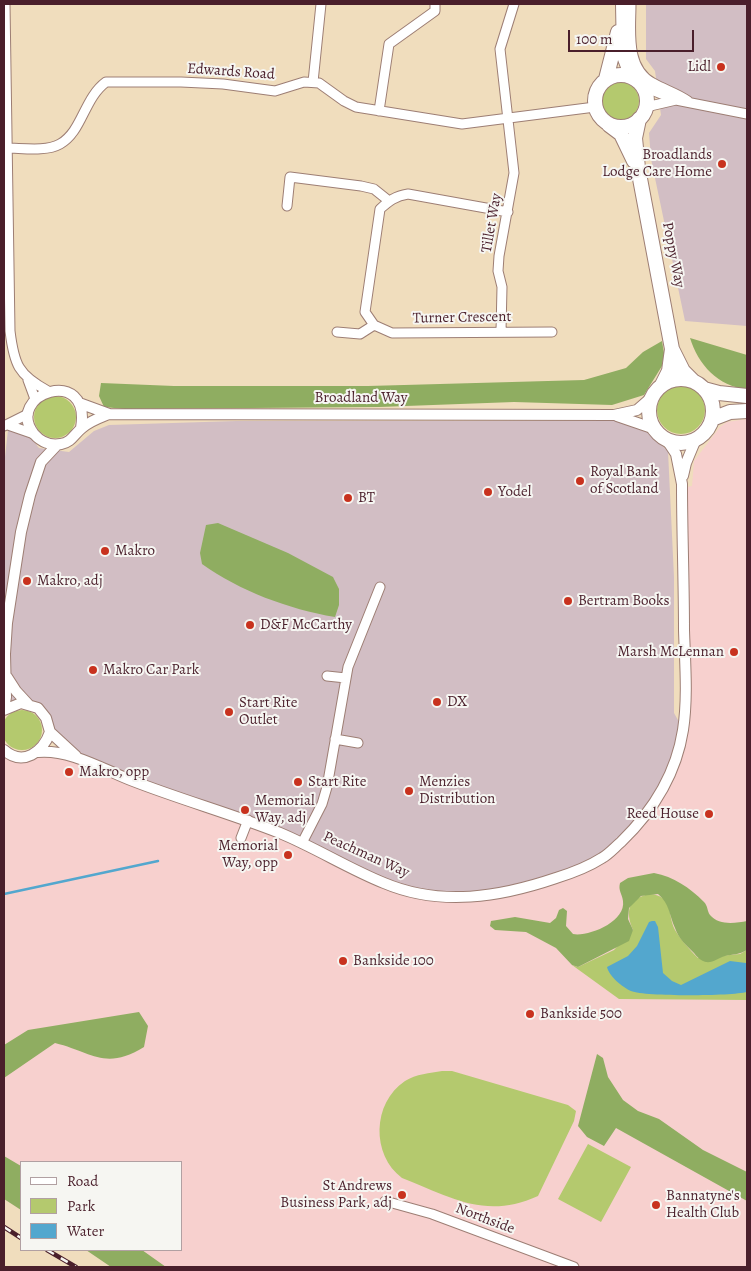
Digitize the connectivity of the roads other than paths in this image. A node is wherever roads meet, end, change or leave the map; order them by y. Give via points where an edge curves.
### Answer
1 (5, 4) edge
2 (321, 4) edge
3 (435, 4) edge
4 (514, 4) edge
5 (623, 4) edge
6 (631, 4) edge
7 (622, 22) junction
8 (606, 79) junction
9 (637, 81) junction
10 (313, 82) junction
11 (676, 100) junction
12 (688, 101) junction
13 (595, 107) junction
14 (379, 110) junction
15 (642, 113) junction
16 (747, 114) edge
17 (508, 119) junction
18 (610, 124) junction
19 (6, 148) junction
20 (638, 168) junction
21 (389, 201) junction
22 (287, 206) dead end
23 (508, 212) junction
24 (374, 325) junction
25 (501, 331) junction
26 (337, 332) dead end
27 (552, 332) dead end
28 (672, 349) junction
29 (28, 380) junction
30 (699, 385) junction
31 (658, 390) junction
32 (48, 391) junction
33 (747, 396) edge
34 (35, 399) junction
35 (79, 403) junction
36 (747, 411) edge
37 (28, 414) junction
38 (109, 414) junction
39 (614, 415) junction
40 (712, 419) junction
41 (6, 426) edge
42 (81, 428) junction
43 (655, 429) junction
44 (37, 437) junction
45 (666, 438) junction
46 (696, 439) junction
47 (56, 445) junction
48 (41, 462) junction
49 (682, 484) junction
50 (380, 587) dead end
51 (327, 676) dead end
52 (7, 677) junction
53 (346, 678) junction
54 (28, 704) junction
55 (4, 709) edge
56 (50, 732) junction
57 (336, 739) junction
58 (358, 743) dead end
59 (4, 750) edge
60 (38, 752) junction
61 (84, 761) junction
62 (248, 820) junction
63 (242, 838) dead end
64 (302, 843) junction
65 (385, 1201) dead end
66 (574, 1267) edge

1 - 19 street
2 - 10 street
3 - 14 street via 435,11 389,44
4 - 17 street, Tillet Way via 500,49
5 - 7 highway
6 - 12 street via 632,52 642,75
7 - 8 highway
7 - 9 highway via 624,56
8 - 9 highway via 623,75
8 - 13 highway via 596,91
9 - 11 street
9 - 15 highway via 647,100
10 - 14 street via 356,107
10 - 19 street, Edwards Road via 275,91 190,82 106,82 92,94 71,136 60,145
11 - 12 street
11 - 15 street
12 - 16 street
13 - 17 street
13 - 18 highway
14 - 17 street via 462,124
15 - 18 highway via 625,127
15 - 20 highway, Poppy Way via 635,138
17 - 23 street, Tillet Way via 514,174
18 - 20 highway, Poppy Way via 621,134
19 - 29 street via 10,331 13,358
20 - 28 highway, Poppy Way
21 - 22 street via 374,189 290,177
21 - 23 street via 408,194
21 - 24 street via 380,209 365,312
23 - 25 street, Tillet Way via 498,271 502,287
24 - 25 street, Turner Crescent via 392,333
24 - 26 street via 360,334
25 - 27 street, Turner Crescent
28 - 30 highway, Poppy Way via 683,371
28 - 31 highway, Poppy Way via 669,371
29 - 32 street
29 - 34 street
30 - 31 highway via 679,379
30 - 33 highway via 720,393
30 - 40 highway via 712,404
31 - 39 street, Broadland Way via 637,410
31 - 43 highway via 649,411
32 - 34 street
32 - 35 street, Broadland Way via 64,392
34 - 37 street
35 - 38 street, Broadland Way
35 - 42 street via 83,416
36 - 40 highway via 730,412
37 - 41 street
37 - 44 street via 30,426
38 - 39 street, Broadland Way
38 - 42 street, Broadland Way
39 - 43 street, Broadland Way
40 - 46 highway via 706,431
41 - 44 street
42 - 47 street, Broadland Way via 73,438
43 - 45 highway
44 - 47 street
44 - 48 street
45 - 46 highway via 681,442
45 - 49 street, Peachman Way via 676,454
46 - 49 street, Peachman Way
47 - 48 street, Broadland Way
48 - 52 street via 26,514 12,587 6,635
49 - 64 street, Peachman Way via 683,729 676,761 662,792 646,816 604,858 572,873 507,892 465,898 405,891
50 - 53 street via 352,653
51 - 53 street
52 - 54 street, Peachman Way
52 - 55 street
53 - 57 street
54 - 55 street
54 - 56 street, Peachman Way via 44,714
56 - 60 street
56 - 61 street, Peachman Way
57 - 58 street
57 - 64 street via 322,804
59 - 60 street, Peachman Way via 21,758
60 - 61 street, Peachman Way via 53,752
61 - 62 street, Peachman Way
62 - 63 street
62 - 64 street, Peachman Way
65 - 66 street, Northside via 432,1214

